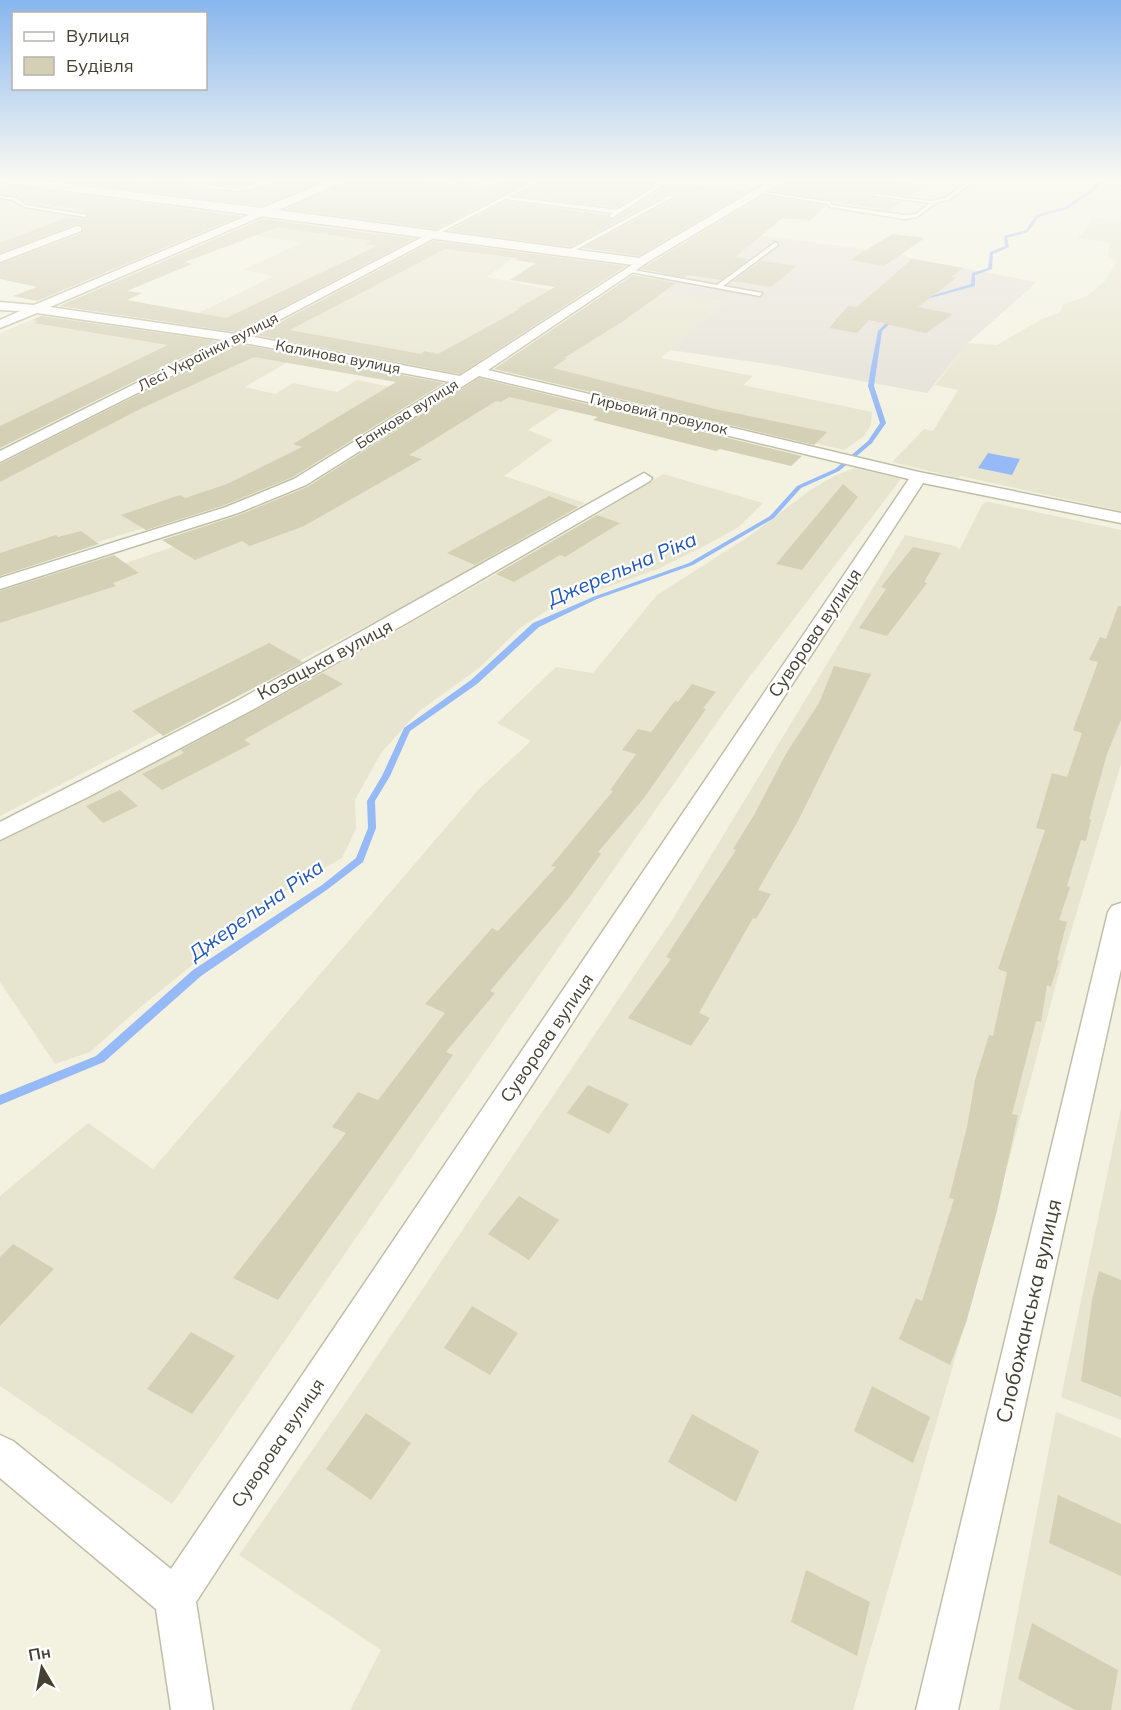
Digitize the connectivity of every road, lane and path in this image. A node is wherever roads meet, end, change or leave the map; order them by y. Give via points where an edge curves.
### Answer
1 (156, 258) edge
2 (389, 258) edge
3 (610, 258) edge
4 (648, 258) edge
5 (757, 258) edge
6 (641, 262) junction
7 (628, 271) junction
8 (719, 286) junction
9 (760, 294) dead end
10 (0, 306) edge
11 (37, 309) junction
12 (0, 324) edge
13 (237, 338) junction
14 (477, 371) junction
15 (461, 380) junction
16 (0, 457) edge
17 (919, 477) junction
18 (644, 478) dead end
19 (1121, 518) edge
20 (0, 584) edge
21 (0, 832) edge
22 (1121, 912) edge
23 (0, 1454) edge
24 (174, 1598) junction
25 (192, 1710) edge
26 (937, 1710) edge

1 - 11 street
2 - 13 street, Лесі Українки вулиця
3 - 6 street
4 - 6 street, Банкова вулиця
5 - 8 lane
6 - 7 street, Банкова вулиця
7 - 8 lane
7 - 14 street, Банкова вулиця
8 - 9 lane
10 - 11 street, Калинова вулиця
11 - 12 street
11 - 13 street, Калинова вулиця
13 - 15 street, Калинова вулиця
13 - 16 street, Лесі Українки вулиця
14 - 15 street, Банкова вулиця
14 - 17 street, Гирьовий провулок
15 - 20 street, Банкова вулиця via 285,489 232,510
17 - 19 street
17 - 24 street, Суворова вулиця
18 - 21 street, Козацька вулиця via 426,605 140,761
22 - 26 street, Слобожанська вулиця
23 - 24 street
24 - 25 street

